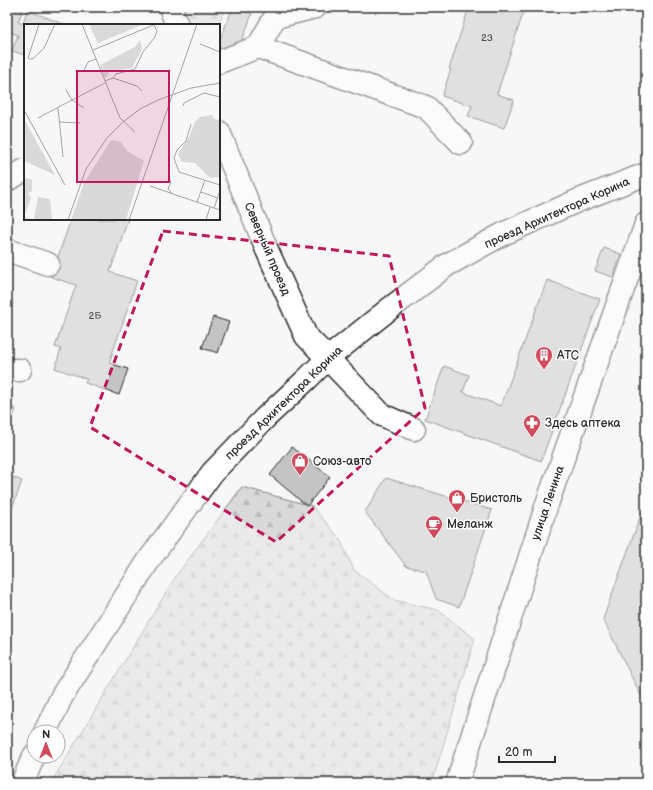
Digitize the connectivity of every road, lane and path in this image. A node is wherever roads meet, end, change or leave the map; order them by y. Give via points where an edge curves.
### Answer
1 (170, 7) edge
2 (315, 7) edge
3 (177, 24) edge
4 (258, 47) junction
5 (220, 62) edge
6 (220, 134) edge
7 (461, 142) dead end
8 (24, 171) edge
9 (646, 174) edge
10 (7, 180) edge
11 (646, 224) edge
12 (7, 250) edge
13 (48, 264) dead end
14 (328, 358) junction
15 (414, 429) dead end
16 (49, 724) edge
17 (30, 764) edge
18 (22, 783) edge
19 (458, 783) edge

1 - 3 street
2 - 4 street via 275,17
4 - 5 street
4 - 7 street via 426,107
6 - 14 street, Северный проезд via 267,250 306,336
8 - 10 street
9 - 14 street, проезд Архитектора Корина via 503,234 447,265
11 - 19 street, улица Ленина via 547,504
12 - 13 street
14 - 15 street, Северный проезд via 382,415
14 - 16 street, проезд Архитектора Корина via 212,473 149,560 62,696
17 - 18 street

